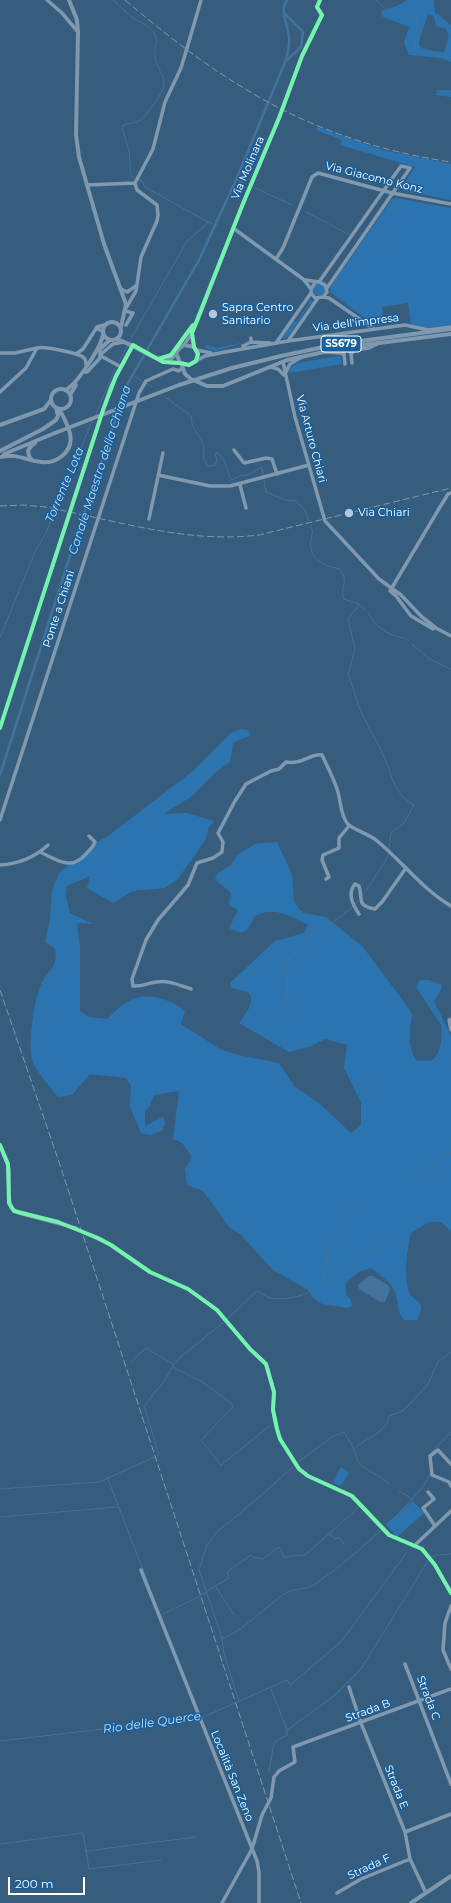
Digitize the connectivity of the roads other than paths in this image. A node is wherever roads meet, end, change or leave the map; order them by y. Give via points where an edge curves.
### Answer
1 (47, 0) edge
2 (69, 0) edge
3 (201, 0) edge
4 (320, 0) edge
5 (78, 32) junction
6 (135, 183) junction
7 (87, 185) junction
8 (383, 191) junction
9 (392, 193) junction
10 (451, 204) edge
11 (233, 228) junction
12 (351, 236) junction
13 (358, 241) junction
14 (276, 259) junction
15 (305, 280) junction
16 (317, 282) junction
17 (311, 289) junction
18 (327, 290) junction
19 (132, 293) junction
20 (311, 293) junction
21 (125, 294) junction
22 (321, 298) junction
23 (330, 298) junction
24 (125, 310) junction
25 (123, 317) junction
26 (113, 321) junction
27 (104, 325) junction
28 (126, 325) dead end
29 (121, 327) junction
30 (96, 328) junction
31 (451, 328) edge
32 (374, 329) junction
33 (103, 332) junction
34 (192, 333) junction
35 (121, 334) junction
36 (451, 334) edge
37 (110, 340) junction
38 (288, 340) junction
39 (116, 341) junction
40 (130, 343) junction
41 (274, 343) junction
42 (379, 343) junction
43 (184, 345) junction
44 (347, 347) junction
45 (37, 348) junction
46 (196, 348) junction
47 (225, 352) junction
48 (324, 352) junction
49 (0, 353) edge
50 (101, 353) junction
51 (216, 353) junction
52 (75, 354) junction
53 (351, 354) junction
54 (177, 355) junction
55 (344, 355) junction
56 (308, 356) junction
57 (196, 361) junction
58 (164, 362) junction
59 (283, 362) junction
60 (173, 363) junction
61 (180, 363) junction
62 (86, 365) junction
63 (189, 365) junction
64 (120, 366) junction
65 (269, 367) junction
66 (182, 368) junction
67 (173, 369) junction
68 (85, 372) junction
69 (188, 376) junction
70 (286, 378) junction
71 (65, 390) junction
72 (0, 392) edge
73 (70, 395) junction
74 (51, 400) junction
75 (57, 408) junction
76 (65, 408) junction
77 (44, 409) junction
78 (66, 423) junction
79 (0, 425) edge
80 (44, 438) junction
81 (234, 450) dead end
82 (0, 451) edge
83 (162, 453) dead end
84 (0, 456) edge
85 (31, 459) junction
86 (309, 464) junction
87 (277, 474) junction
88 (158, 475) junction
89 (240, 485) junction
90 (451, 493) edge
91 (246, 508) dead end
92 (149, 519) dead end
93 (51, 570) dead end
94 (391, 590) junction
95 (410, 604) junction
96 (406, 608) junction
97 (433, 629) dead end
98 (451, 636) edge
99 (0, 820) edge
100 (349, 826) junction
101 (89, 836) dead end
102 (48, 845) dead end
103 (40, 852) junction
104 (0, 865) edge
105 (406, 868) junction
106 (326, 879) dead end
107 (451, 906) edge
108 (359, 914) dead end
109 (191, 989) dead end
110 (451, 1019) edge
111 (451, 1030) edge
112 (0, 1145) edge
113 (76, 1228) tunnel mouth
114 (85, 1233) tunnel mouth
115 (451, 1464) edge
116 (451, 1486) edge
117 (428, 1492) dead end
118 (451, 1510) edge
119 (435, 1526) junction
120 (414, 1546) junction
121 (141, 1570) dead end
122 (451, 1593) edge
123 (451, 1606) edge
124 (405, 1664) dead end
125 (451, 1669) edge
126 (349, 1687) dead end
127 (451, 1689) edge
128 (420, 1701) junction
129 (361, 1723) junction
130 (451, 1784) edge
131 (451, 1814) edge
132 (404, 1832) junction
133 (252, 1849) junction
134 (410, 1859) junction
135 (451, 1876) edge
136 (337, 1893) dead end
137 (426, 1893) junction
138 (222, 1903) edge
139 (259, 1903) edge
140 (411, 1903) edge

1 - 5 street
2 - 5 main road via 77,20
3 - 6 street, bridge via 181,68 165,102 154,149
4 - 11 street, Via Molinara via 317,7 322,15 302,56
5 - 7 main road via 76,136
6 - 7 street
6 - 19 street via 137,190 157,205 158,215 141,257 136,286
7 - 21 main road via 104,244
8 - 9 street, Via Giacomo Konz
8 - 9 street via 401,166 410,168
8 - 12 street
8 - 14 street, Via Giacomo Konz via 322,173 314,174
9 - 10 street, Via Giacomo Konz
9 - 13 street
11 - 14 street
11 - 34 street, Via Molinara
12 - 13 street
12 - 16 street
13 - 18 street
14 - 15 street
15 - 16 street
15 - 17 street
16 - 17 street
16 - 18 street
17 - 20 street
18 - 22 street
18 - 23 street
19 - 21 street
19 - 24 street
20 - 22 street
20 - 41 street
21 - 24 main road
22 - 23 street
22 - 38 street
23 - 32 street
24 - 25 main road
24 - 28 street via 133,312
25 - 26 main road
25 - 29 main road
26 - 27 main road
26 - 29 main road
27 - 30 street
27 - 33 main road
29 - 35 main road
30 - 33 street
30 - 52 street via 83,349
31 - 32 street, Via dell'impresa via 428,330 405,325
31 - 80 main road, SS679, bridge via 338,344 232,368 179,385
32 - 38 street, Via dell'impresa
33 - 37 main road
33 - 62 main road via 100,346
34 - 43 street, Via Molinara
34 - 46 street, Via Molinara
35 - 39 main road
35 - 40 main road
36 - 42 main road
37 - 39 main road
37 - 50 main road
38 - 41 street, Via dell'impresa
39 - 40 main road
39 - 50 street
40 - 58 main road
40 - 64 street
41 - 47 street, Via dell'impresa
41 - 47 street via 251,340 249,344
42 - 44 main road
42 - 53 street via 354,350
43 - 46 main road
43 - 54 main road via 179,348
44 - 48 main road
44 - 53 street
44 - 55 street
45 - 49 street via 15,353
45 - 52 street
45 - 72 street via 26,368
46 - 51 street, Via dell'impresa via 205,353
46 - 57 main road
47 - 51 street, Via dell'impresa
48 - 55 street
48 - 56 main road
50 - 64 street
50 - 68 main road
50 - 68 street
51 - 57 street, Via dell'impresa
52 - 62 street via 85,358
53 - 55 street via 350,362 345,362
54 - 58 main road
54 - 61 main road
56 - 59 main road
56 - 70 street via 290,364
57 - 63 main road
58 - 60 main road
59 - 65 main road
59 - 70 street, Via Arturo Chiari
60 - 61 main road
60 - 67 street
61 - 63 main road
61 - 66 main road
62 - 71 main road via 70,388
63 - 69 main road
64 - 93 street via 102,410
65 - 69 main road via 223,386 207,386
65 - 70 street via 278,369
66 - 67 street via 179,371
66 - 69 main road
67 - 99 street, Ponte a Chiani via 145,383 134,407
68 - 73 main road
70 - 86 street, Via Arturo Chiari
71 - 73 main road
71 - 74 main road via 56,391
73 - 76 main road via 70,404
74 - 75 main road
74 - 77 main road
75 - 76 main road
75 - 77 main road
75 - 78 main road
75 - 82 main road via 58,416 52,424
76 - 78 main road
77 - 79 main road
78 - 85 main road via 71,440 64,454 51,462 37,462
80 - 84 main road, SS679
80 - 85 main road via 29,448 28,455
81 - 87 street via 244,463 272,459
83 - 88 street
84 - 85 main road via 15,455
86 - 87 street
86 - 94 street, Via Arturo Chiari via 325,521
87 - 89 street
88 - 89 street via 210,486
88 - 92 street
89 - 91 street
90 - 94 street via 448,494
94 - 95 street
94 - 96 street
95 - 96 street
95 - 98 street via 436,628
96 - 97 street via 415,619
100 - 105 street via 376,840
100 - 106 street via 339,838 339,848 323,855 322,860 329,877
100 - 109 street via 342,815 336,787 321,754 294,763 286,762 279,769 246,784 218,833 223,842 222,852 214,858 197,863 188,885 152,929 132,979 133,986 172,982
101 - 103 street via 95,842 94,847 83,858 73,863 60,862
102 - 103 street
103 - 104 street via 20,861
105 - 107 street via 425,888
105 - 108 street via 375,909 362,904 359,886 355,884 353,906
110 - 111 street
112 - 113 street via 9,1169 11,1208 19,1213
114 - 120 street via 111,1245 150,1272 188,1289 217,1310 266,1364 274,1392 273,1410 280,1439 298,1469 352,1496 389,1535
115 - 116 street via 438,1450 430,1456 432,1475 449,1482
117 - 119 street via 434,1499 423,1508
118 - 119 street
119 - 120 street
120 - 122 street via 422,1549 435,1565
121 - 133 street, Località San Zeno
123 - 125 street via 445,1623 443,1650
124 - 128 street, Strada C
126 - 129 street, Strada E
127 - 128 street, Strada B
128 - 129 street, Strada B
128 - 130 street, Strada C
129 - 132 street, Strada E
129 - 133 street, Strada B via 296,1746 293,1750 295,1762 274,1777 271,1798 262,1815
131 - 132 street
132 - 134 street, Strada E
133 - 138 street
133 - 139 street, Località San Zeno via 259,1872
134 - 136 street, Strada F via 361,1879
134 - 137 street, Strada E
135 - 137 main road
137 - 140 main road

